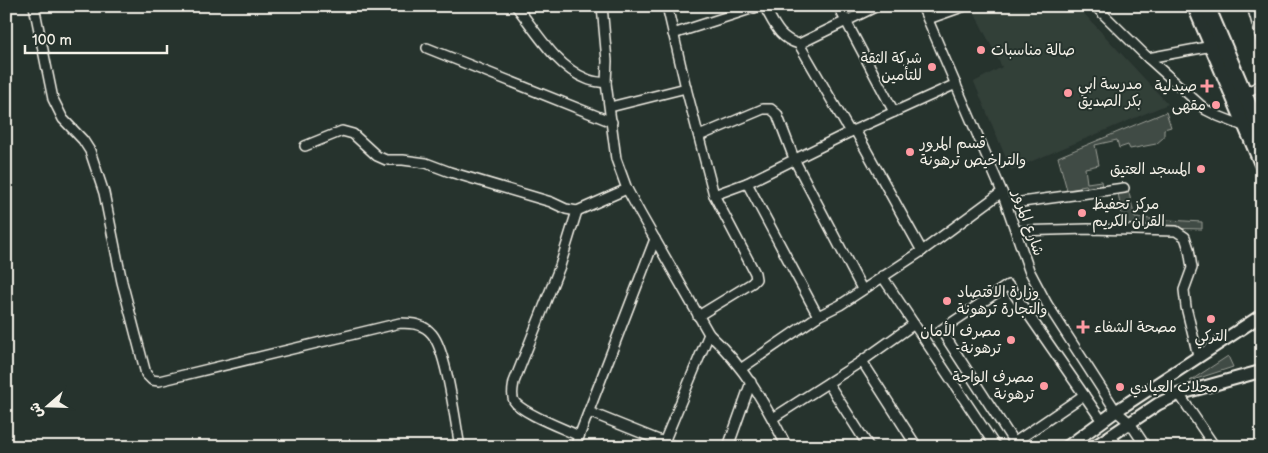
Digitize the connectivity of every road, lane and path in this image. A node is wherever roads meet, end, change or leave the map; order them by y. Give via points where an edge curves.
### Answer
1 (34, 6) edge
2 (516, 6) edge
3 (602, 6) edge
4 (667, 6) edge
5 (760, 6) edge
6 (764, 6) edge
7 (838, 6) edge
8 (877, 6) edge
9 (922, 6) edge
10 (965, 6) edge
11 (1095, 6) edge
12 (1195, 6) edge
13 (1208, 6) edge
14 (1252, 6) edge
15 (928, 19) junction
16 (846, 21) junction
17 (673, 34) junction
18 (1262, 40) edge
19 (799, 44) junction
20 (1212, 46) junction
21 (427, 48) dead end
22 (1148, 58) junction
23 (606, 83) junction
24 (956, 84) junction
25 (1262, 85) edge
26 (686, 88) junction
27 (1244, 93) junction
28 (610, 107) junction
29 (894, 112) junction
30 (612, 122) junction
31 (1246, 127) junction
32 (852, 131) junction
33 (1262, 135) edge
34 (699, 136) junction
35 (305, 146) dead end
36 (795, 161) junction
37 (1262, 164) edge
38 (747, 183) junction
39 (1124, 188) dead end
40 (627, 189) junction
41 (1002, 192) junction
42 (714, 195) junction
43 (1007, 204) junction
44 (577, 211) junction
45 (1016, 231) junction
46 (655, 239) junction
47 (922, 251) junction
48 (882, 276) junction
49 (862, 289) junction
50 (1262, 315) edge
51 (698, 316) junction
52 (818, 316) junction
53 (914, 324) junction
54 (709, 334) junction
55 (1198, 356) junction
56 (862, 361) junction
57 (742, 368) junction
58 (1262, 371) edge
59 (751, 382) junction
60 (828, 383) junction
61 (1179, 394) junction
62 (1084, 395) junction
63 (1116, 411) junction
64 (589, 412) junction
65 (773, 418) junction
66 (1102, 421) junction
67 (1130, 423) junction
68 (579, 436) junction
69 (1111, 436) junction
70 (663, 444) edge
71 (1016, 444) edge
72 (460, 447) edge
73 (575, 447) edge
74 (676, 447) edge
75 (728, 447) edge
76 (787, 447) edge
77 (869, 447) edge
78 (917, 447) edge
79 (996, 447) edge
80 (1068, 447) edge
81 (1094, 447) edge
82 (1118, 447) edge
83 (1146, 447) edge
84 (1215, 447) edge

1 - 72 street via 54,99 62,119 84,140 90,151 104,193 122,282 146,374 159,381 400,323 412,323 431,332 437,342
2 - 23 street via 546,46 575,73 588,80
3 - 23 street
4 - 17 street
5 - 17 street
6 - 19 street via 781,36
7 - 16 street
8 - 16 street
9 - 15 street, شارع المرور
10 - 15 street
11 - 22 street
12 - 20 highway
13 - 27 highway
14 - 18 street
15 - 24 street, شارع المرور
16 - 19 street
16 - 29 street
17 - 26 street
19 - 32 street
20 - 22 street
20 - 31 highway
21 - 30 street
22 - 31 street via 1206,110
23 - 28 street
24 - 29 street
24 - 41 street, شارع المرور
25 - 27 street
26 - 28 street
26 - 34 street
27 - 33 highway
28 - 30 street
29 - 32 street
30 - 40 street via 616,159
31 - 37 highway
32 - 36 street
32 - 47 street
34 - 36 street via 763,109 771,109 777,114
34 - 42 street
35 - 44 street via 342,131 353,134 386,160 426,163
36 - 38 street
36 - 49 street
38 - 42 street
38 - 52 street
39 - 43 street
40 - 44 street
40 - 46 street
41 - 43 street, شارع المرور
41 - 47 street
42 - 51 street via 756,278
43 - 45 street, شارع المرور
44 - 68 street via 560,266 512,392 514,401 522,409
45 - 55 street via 1176,231 1185,237 1192,268 1184,290
45 - 63 street, شارع المرور via 1029,270 1047,304
46 - 51 street
46 - 64 street
47 - 48 street
48 - 49 street
48 - 53 street
49 - 52 street
50 - 55 street
51 - 54 street
52 - 57 street
53 - 56 street
53 - 79 street
54 - 57 street
54 - 70 street
55 - 63 street
56 - 60 street
56 - 78 street
57 - 59 street
58 - 61 street
59 - 65 street
59 - 75 street
60 - 65 street
60 - 77 street
61 - 67 street
61 - 84 street
62 - 66 street
62 - 71 street
62 - 71 street via 1008,285 942,330
63 - 66 street
63 - 67 street, شارع المرور
64 - 68 street
64 - 70 street
65 - 76 street
66 - 80 street
67 - 69 street
67 - 83 street, شارع المرور
68 - 73 street
69 - 81 street
69 - 82 street
70 - 74 street

